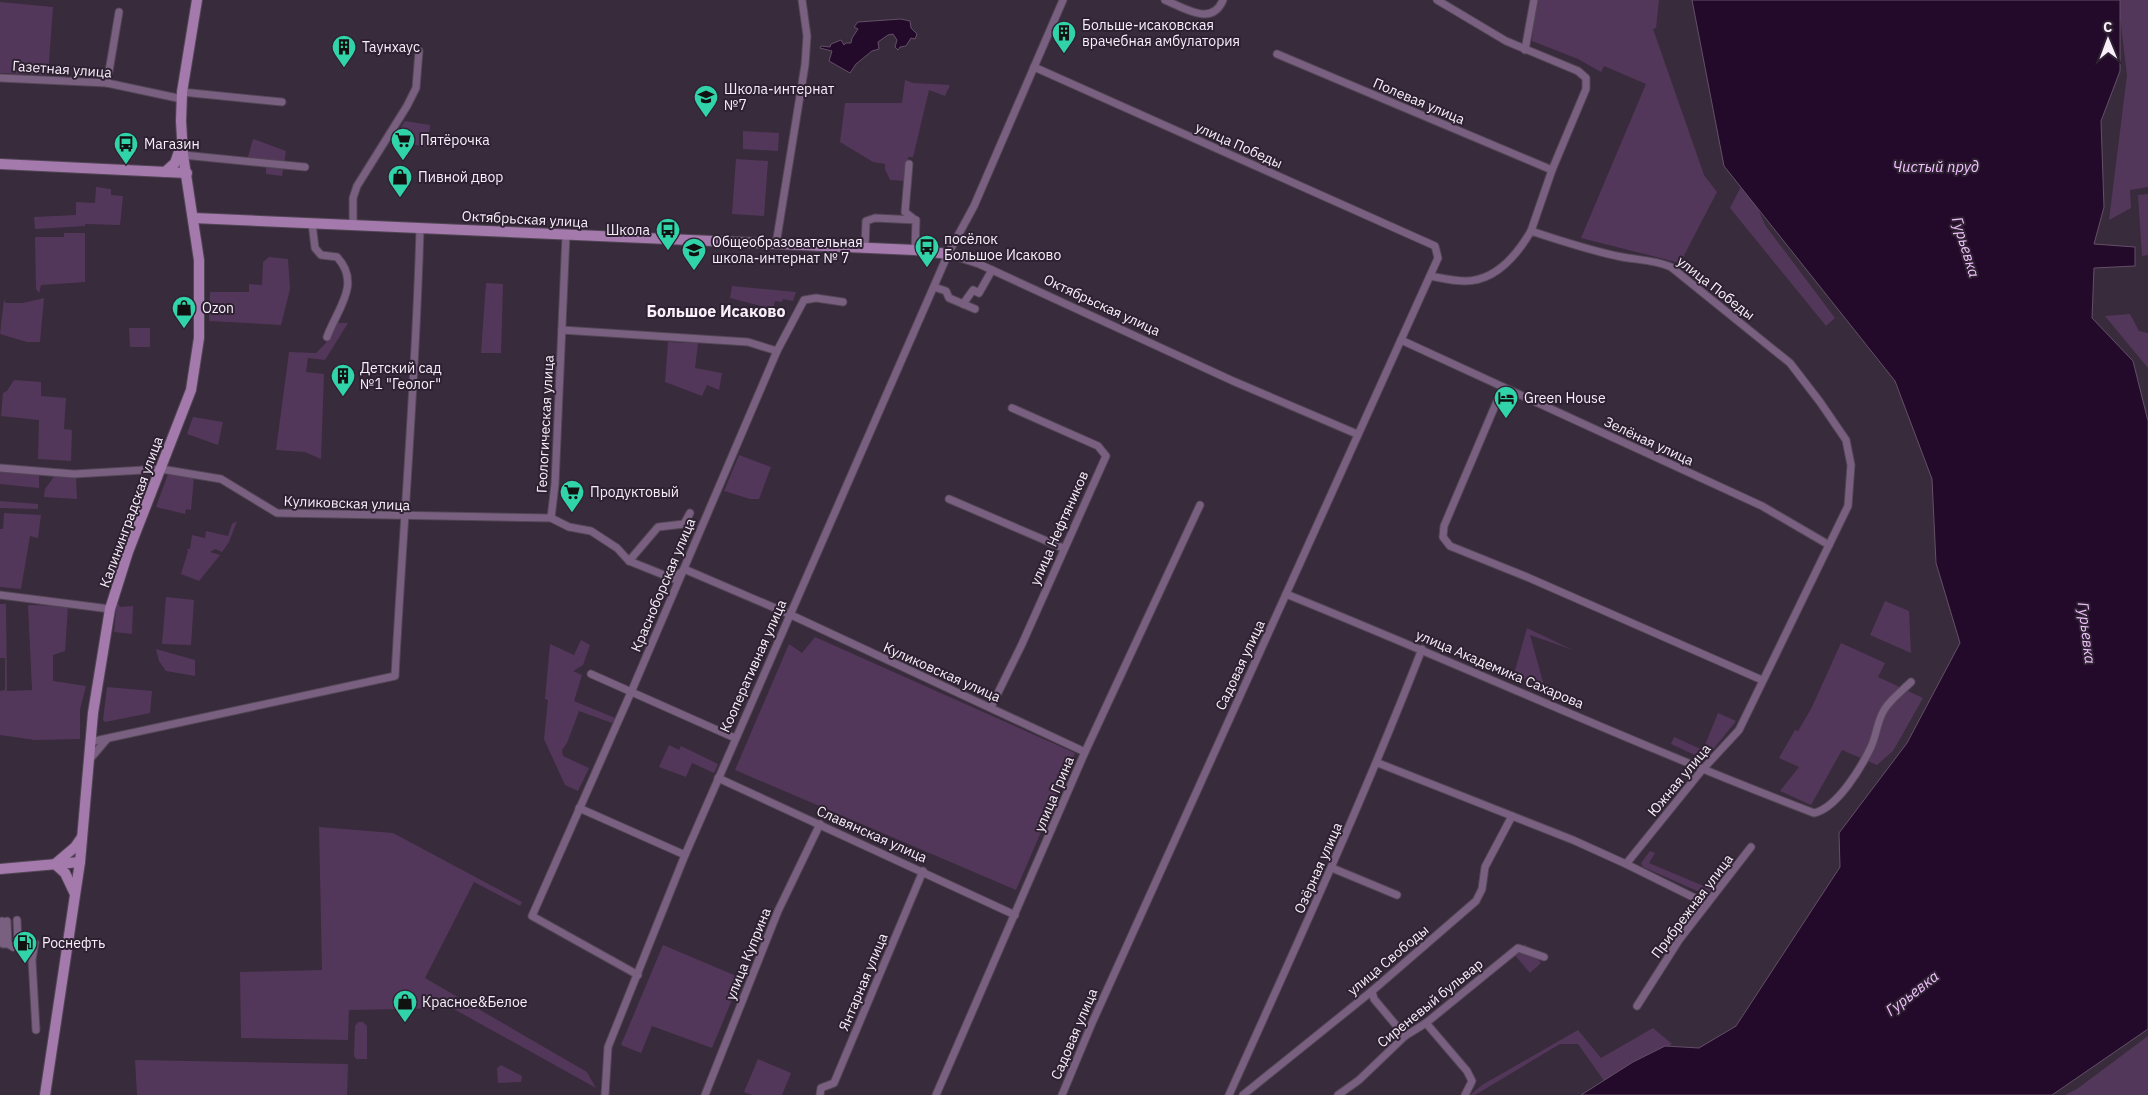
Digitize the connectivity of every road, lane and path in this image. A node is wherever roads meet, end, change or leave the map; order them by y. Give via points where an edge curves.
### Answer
1 (197, 0) edge
2 (802, 0) edge
3 (1063, 0) edge
4 (1165, 0) edge
5 (1223, 0) edge
6 (1437, 0) edge
7 (1534, 0) edge
8 (119, 12) dead end
9 (1525, 50) junction
10 (418, 51) dead end
11 (1277, 54) dead end
12 (1034, 67) junction
13 (0, 78) edge
14 (107, 83) junction
15 (182, 95) junction
16 (282, 102) dead end
17 (182, 140) junction
18 (183, 155) junction
19 (0, 164) edge
20 (909, 164) dead end
21 (305, 167) dead end
22 (1552, 170) junction
23 (164, 172) junction
24 (186, 173) junction
25 (194, 218) junction
26 (916, 220) junction
27 (312, 223) junction
28 (353, 225) junction
29 (420, 228) junction
30 (1532, 231) junction
31 (566, 235) junction
32 (776, 244) junction
33 (1435, 246) joint
34 (865, 248) junction
35 (915, 250) junction
36 (948, 254) junction
37 (992, 270) junction
38 (1430, 276) junction
39 (934, 287) junction
40 (843, 302) dead end
41 (963, 304) junction
42 (975, 309) dead end
43 (562, 330) junction
44 (327, 337) dead end
45 (1401, 340) junction
46 (777, 351) junction
47 (1503, 387) junction
48 (1012, 408) dead end
49 (1357, 434) junction
50 (1851, 465) joint
51 (0, 468) edge
52 (161, 469) junction
53 (949, 499) dead end
54 (1200, 505) dead end
55 (690, 514) dead end
56 (406, 518) junction
57 (551, 518) junction
58 (1829, 545) junction
59 (1063, 548) junction
60 (629, 561) junction
61 (684, 569) junction
62 (1286, 594) junction
63 (0, 595) edge
64 (110, 609) junction
65 (789, 614) junction
66 (1422, 649) junction
67 (592, 674) dead end
68 (1762, 680) junction
69 (1911, 682) dead end
70 (632, 690) junction
71 (991, 707) junction
72 (109, 738) junction
73 (735, 738) junction
74 (90, 742) junction
75 (1085, 752) junction
76 (89, 759) junction
77 (1378, 762) junction
78 (1702, 770) junction
79 (718, 778) junction
80 (579, 808) junction
81 (1512, 816) junction
82 (820, 824) junction
83 (82, 836) junction
84 (1752, 847) dead end
85 (685, 855) junction
86 (80, 862) junction
87 (55, 864) junction
88 (1626, 864) junction
89 (2, 868) edge
90 (1332, 868) junction
91 (923, 871) junction
92 (75, 895) junction
93 (1397, 895) dead end
94 (1707, 904) junction
95 (1016, 914) junction
96 (35, 943) dead end
97 (6, 944) edge
98 (1544, 957) dead end
99 (638, 975) junction
100 (1372, 991) junction
101 (1637, 1006) dead end
102 (1426, 1023) junction
103 (36, 1030) dead end
104 (1405, 1036) junction
105 (45, 1095) edge
106 (605, 1095) edge
107 (705, 1095) edge
108 (820, 1095) edge
109 (936, 1095) edge
110 (1062, 1095) edge
111 (1229, 1095) edge
112 (1243, 1095) edge
113 (1338, 1095) edge
114 (1465, 1095) edge

1 - 15 street, Калининградская улица
2 - 32 street via 807,36 805,65
3 - 12 street
4 - 5 street via 1200,15 1211,14 1220,8
6 - 9 street
7 - 9 street
8 - 14 street
9 - 22 street via 1578,71 1586,78 1586,89
10 - 28 street via 416,88 357,186 353,198
11 - 22 street, Полевая улица
12 - 33 street, улица Победы
12 - 36 street, Кооперативная улица via 974,206
13 - 14 street, Газетная улица
14 - 15 street, Газетная улица
15 - 16 street, Газетная улица
15 - 17 street, Калининградская улица
17 - 18 street, Калининградская улица
17 - 23 street via 175,163
18 - 21 street
18 - 24 street, Калининградская улица
19 - 23 street
20 - 26 street via 905,212
22 - 30 street
23 - 24 street
24 - 25 street, Калининградская улица
25 - 27 street, Октябрьская улица
25 - 52 street, Калининградская улица via 199,260 199,338 191,390
26 - 34 street via 875,218 866,222
26 - 35 street
27 - 28 street, Октябрьская улица
27 - 44 street via 315,248 321,255 337,257 347,268 348,286 344,303 334,317
28 - 29 street, Октябрьская улица
29 - 31 street, Октябрьская улица
29 - 56 street
30 - 38 street via 1504,266 1481,279 1465,281
30 - 50 street, улица Победы via 1590,250 1672,266 1790,363 1846,440
31 - 32 street, Октябрьская улица
31 - 43 street, Геологическая улица
32 - 34 street, Октябрьская улица
33 - 38 street, Садовая улица via 1438,258
34 - 35 street, Октябрьская улица
35 - 36 street, Октябрьская улица
36 - 37 street, Октябрьская улица
36 - 39 street, Кооперативная улица
37 - 41 street via 980,293 973,290
37 - 49 street, Октябрьская улица
38 - 45 street, Садовая улица
39 - 41 street via 946,291 950,298
39 - 65 street, Кооперативная улица
40 - 46 street, Красноборская улица via 816,298 804,300
41 - 42 street
43 - 46 street via 748,342
43 - 57 street, Геологическая улица via 556,484
45 - 47 street, Зелёная улица
45 - 49 street, Садовая улица
46 - 61 street, Красноборская улица
47 - 58 street, Зелёная улица via 1762,506
47 - 68 street via 1444,526 1443,537 1450,546 1527,576
48 - 59 street, улица Нефтяников via 1098,446 1106,456
49 - 62 street, Садовая улица
50 - 58 street, Южная улица via 1848,506
51 - 52 street, Куликовская улица via 74,474
52 - 56 street, Куликовская улица via 221,479 277,514
52 - 64 street, Калининградская улица via 128,552
53 - 59 street
54 - 75 street, улица Грина
55 - 60 street via 684,524 658,527
56 - 57 street, Куликовская улица
56 - 72 street via 395,676
57 - 60 street, Куликовская улица via 569,527 591,531
58 - 68 street, Южная улица
59 - 71 street, улица Нефтяников
60 - 61 street, Куликовская улица via 674,579
61 - 65 street, Куликовская улица
61 - 70 street, Красноборская улица
62 - 66 street, улица Академика Сахарова
62 - 110 street, Садовая улица
63 - 64 street
64 - 74 street, Калининградская улица
65 - 71 street, Куликовская улица
65 - 73 street, Кооперативная улица
66 - 77 street, Озёрная улица
66 - 78 street, улица Академика Сахарова
67 - 70 street
68 - 78 street, Южная улица via 1739,730
69 - 78 street, улица Академика Сахарова via 1882,712 1871,746 1857,772 1822,811 1814,813
70 - 73 street
70 - 80 street, Красноборская улица
71 - 75 street, Куликовская улица
72 - 74 street
72 - 76 street
73 - 79 street, Кооперативная улица
74 - 76 street, Калининградская улица
75 - 95 street, улица Грина
76 - 83 street, Калининградская улица
77 - 81 street
77 - 90 street, Озёрная улица
78 - 88 street, Южная улица
79 - 82 street, Славянская улица
79 - 85 street, Кооперативная улица
80 - 85 street
80 - 99 street, Красноборская улица via 532,916
81 - 88 street
81 - 100 street, улица Свободы via 1485,867 1482,889 1476,901
82 - 91 street, Славянская улица
82 - 107 street, улица Куприна via 778,911
83 - 86 street, Калининградская улица
83 - 87 street via 75,848
84 - 94 street, Прибрежная улица
85 - 99 street, Кооперативная улица
86 - 87 street
86 - 92 street, Калининградская улица
87 - 89 street
87 - 92 street via 65,873
88 - 94 street
90 - 93 street
90 - 111 street, Озёрная улица
91 - 95 street, Славянская улица
91 - 108 street, Янтарная улица via 834,1083 821,1088
92 - 105 street, Калининградская улица
94 - 101 street, Прибрежная улица via 1679,940
95 - 109 street, улица Грина
96 - 103 street via 32,960
97 - 97 street via 18,943 10,921
98 - 102 street, Сиреневый бульвар via 1518,948
99 - 106 street, Кооперативная улица via 608,1047
100 - 104 street via 1374,999
100 - 112 street, улица Свободы
102 - 104 street, Сиреневый бульвар
102 - 114 street via 1467,1071 1472,1081
104 - 113 street, Сиреневый бульвар via 1359,1080

